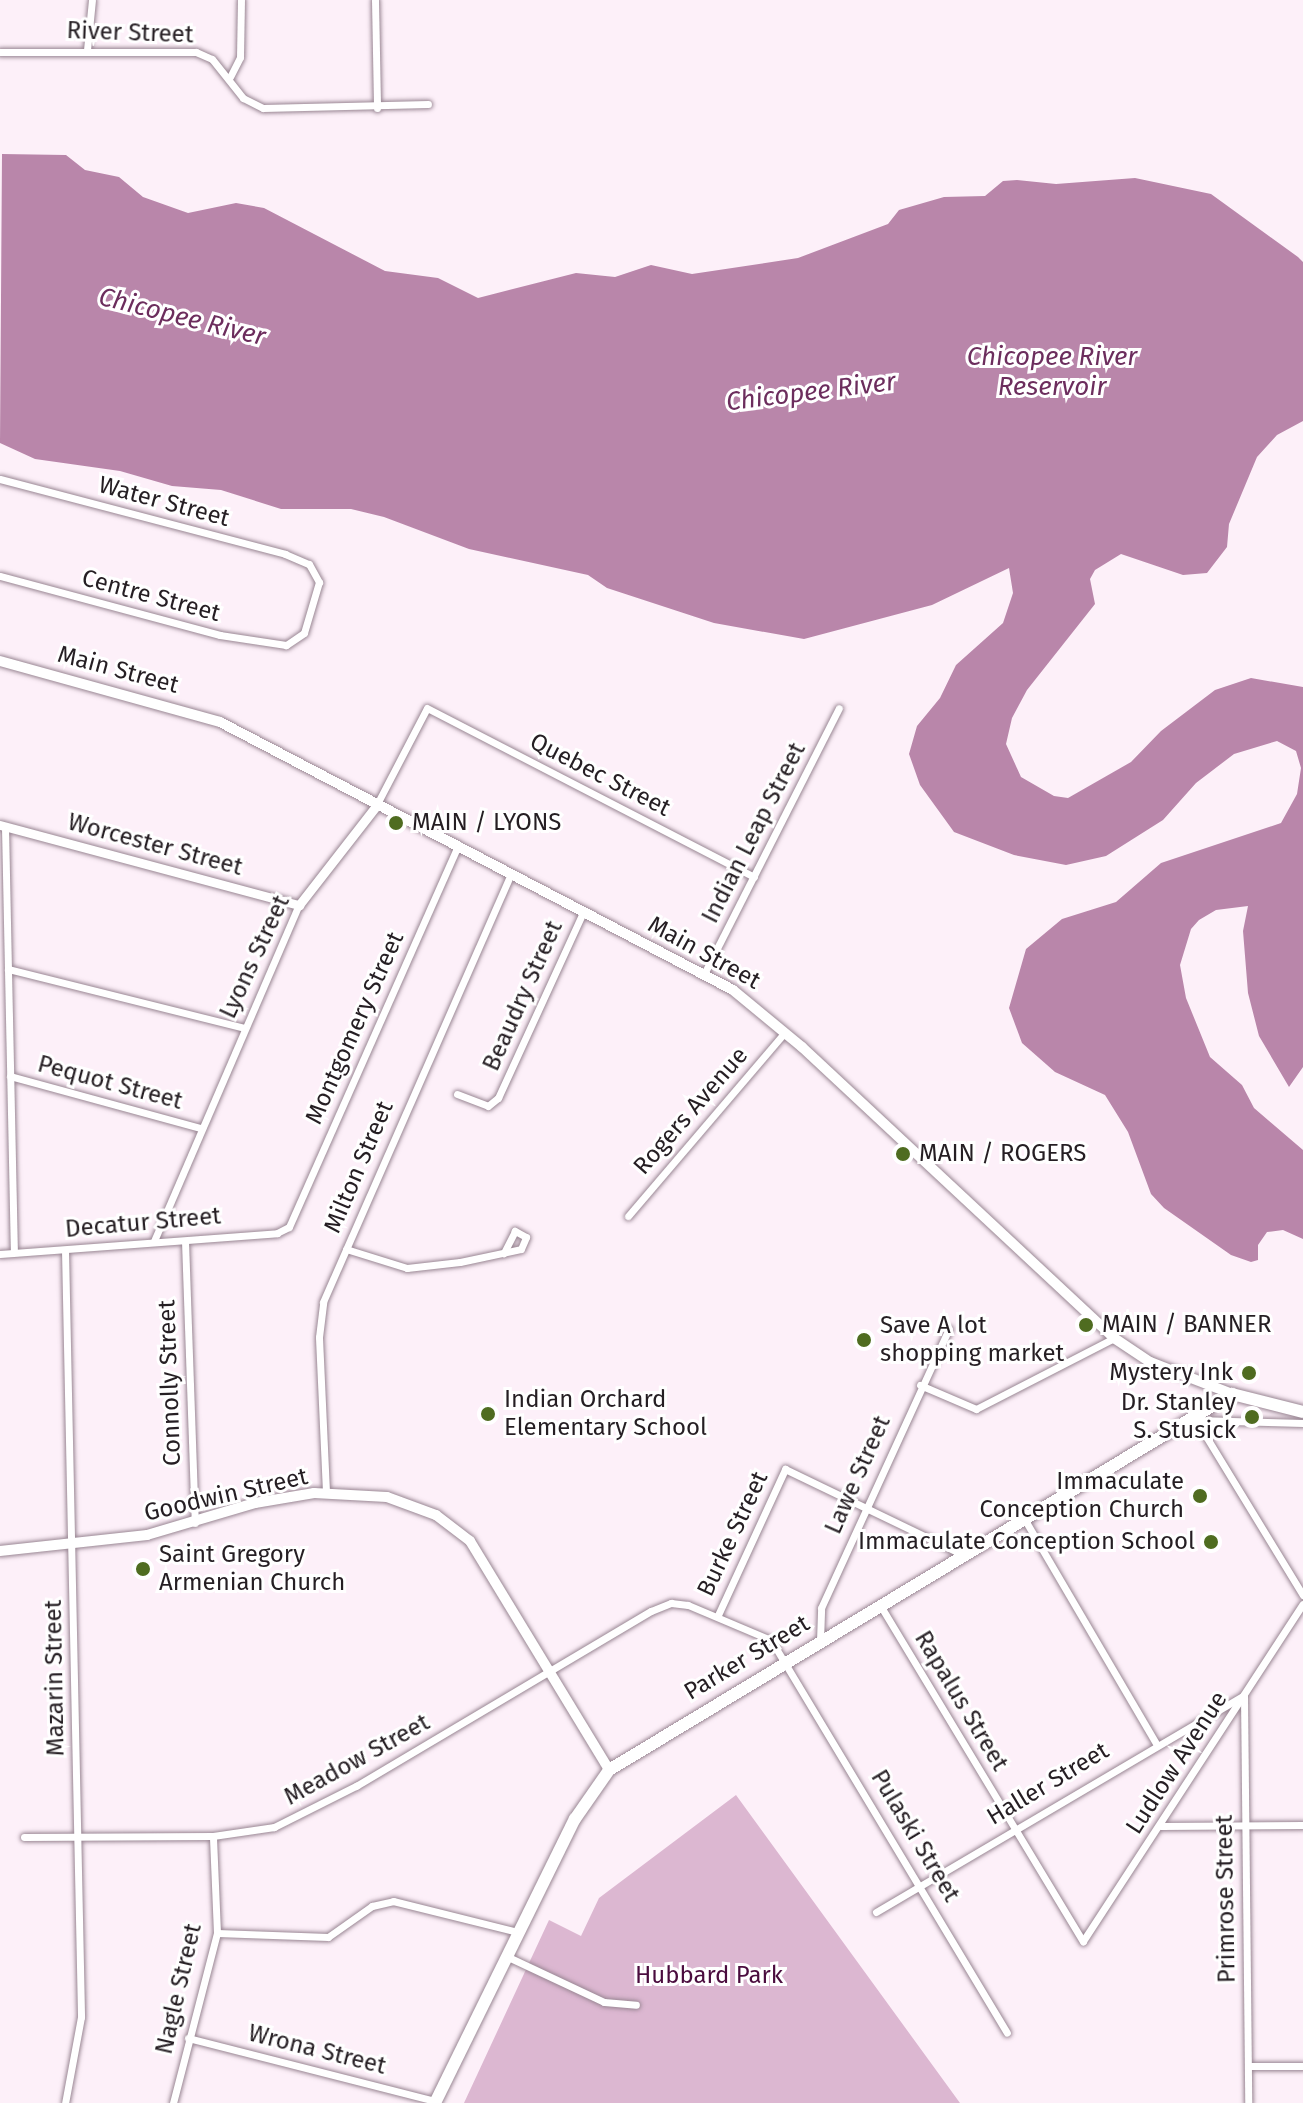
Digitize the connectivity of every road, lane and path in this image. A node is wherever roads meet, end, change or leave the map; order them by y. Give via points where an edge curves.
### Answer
1 (92, 0) edge
2 (241, 0) edge
3 (375, 0) edge
4 (87, 50) junction
5 (0, 52) edge
6 (230, 77) junction
7 (428, 104) dead end
8 (377, 108) junction
9 (0, 479) edge
10 (0, 576) edge
11 (294, 642) joint
12 (0, 661) edge
13 (427, 708) joint
14 (839, 708) dead end
15 (376, 806) junction
16 (3, 826) edge
17 (458, 845) junction
18 (511, 874) junction
19 (754, 877) junction
20 (299, 905) junction
21 (583, 912) junction
22 (8, 969) junction
23 (704, 974) junction
24 (244, 1028) junction
25 (785, 1032) junction
26 (10, 1076) junction
27 (457, 1094) dead end
28 (200, 1128) junction
29 (11, 1151) junction
30 (0, 1152) edge
31 (628, 1216) dead end
32 (289, 1227) joint
33 (154, 1241) junction
34 (185, 1241) junction
35 (346, 1249) junction
36 (65, 1250) junction
37 (14, 1252) junction
38 (504, 1253) dead end
39 (0, 1254) edge
40 (949, 1329) dead end
41 (1114, 1338) junction
42 (920, 1385) junction
43 (1232, 1394) junction
44 (1303, 1412) edge
45 (1196, 1420) junction
46 (1303, 1423) edge
47 (326, 1492) junction
48 (867, 1506) junction
49 (1025, 1520) junction
50 (195, 1523) junction
51 (72, 1540) junction
52 (0, 1551) edge
53 (964, 1555) junction
54 (1303, 1595) edge
55 (1303, 1604) edge
56 (880, 1605) junction
57 (718, 1615) junction
58 (820, 1641) junction
59 (786, 1661) junction
60 (550, 1671) junction
61 (1244, 1695) junction
62 (1156, 1743) junction
63 (609, 1770) junction
64 (1245, 1825) junction
65 (1303, 1825) edge
66 (1161, 1826) junction
67 (1012, 1829) junction
68 (213, 1836) junction
69 (24, 1837) dead end
70 (79, 1837) junction
71 (921, 1885) junction
72 (876, 1912) dead end
73 (517, 1932) junction
74 (217, 1933) junction
75 (1083, 1941) joint
76 (506, 1956) junction
77 (636, 2005) dead end
78 (1007, 2033) dead end
79 (188, 2038) junction
80 (1248, 2066) junction
81 (1303, 2066) edge
82 (436, 2102) edge
83 (65, 2103) edge
84 (173, 2103) edge
85 (1248, 2103) edge

1 - 4 street
2 - 6 street via 240,57
3 - 8 street
4 - 5 street, River Street
4 - 6 street, River Street via 196,52
6 - 8 street, River Street via 243,98 263,108
7 - 8 street, River Street
9 - 11 street, Water Street via 285,554 315,569 314,602 304,633
10 - 11 street, Centre Street via 220,635 272,644
12 - 15 main road, Main Street via 220,722
13 - 15 street, Lyons Street
13 - 19 street, Quebec Street
14 - 19 street, Indian Leap Street
15 - 17 main road, Main Street
15 - 20 street, Lyons Street
16 - 20 street, Worcester Street
16 - 22 street
17 - 18 main road, Main Street
17 - 32 street, Montgomery Street
18 - 21 main road, Main Street
18 - 35 street, Milton Street
19 - 23 street, Indian Leap Street
20 - 24 street, Lyons Street
21 - 23 main road, Main Street
21 - 27 street, Beaudry Street via 498,1098 488,1106
22 - 24 street
22 - 26 street
23 - 25 main road, Main Street via 746,998
24 - 28 street, Lyons Street
25 - 31 street, Rogers Avenue
25 - 41 main road, Main Street
26 - 28 street, Pequot Street
26 - 29 street
28 - 33 street, Lyons Street
29 - 30 street
29 - 37 street
32 - 34 street, Decatur Street via 277,1233
33 - 34 street, Decatur Street
33 - 36 street, Decatur Street
34 - 50 street, Connolly Street
35 - 38 street via 407,1268
35 - 47 street, Milton Street via 320,1318
36 - 37 street, Decatur Street
36 - 51 street, Mazarin Street
37 - 39 street, Decatur Street
40 - 42 street, Lawe Street
41 - 42 street via 976,1409
41 - 43 main road, Main Street via 1150,1362
42 - 48 street, Lawe Street
43 - 44 main road, Main Street
43 - 45 main road, Parker Street
45 - 46 street
45 - 49 main road, Parker Street
45 - 54 street
47 - 50 main road, Goodwin Street via 255,1503
47 - 60 main road, Goodwin Street via 387,1497 436,1515 470,1541
48 - 53 street
48 - 57 street, Burke Street via 785,1469
48 - 58 street, Lawe Street via 821,1608
49 - 53 main road, Parker Street
49 - 62 street
50 - 51 main road, Goodwin Street via 147,1535
51 - 52 main road, Goodwin Street
51 - 70 street, Mazarin Street
53 - 56 main road, Parker Street
55 - 61 street, Ludlow Avenue
56 - 58 main road, Parker Street
56 - 67 street, Rapalus Street
57 - 59 street, Pulaski Street via 771,1640
57 - 60 street, Meadow Street via 688,1605 663,1605
58 - 59 main road, Parker Street
59 - 63 main road, Parker Street
59 - 71 street, Pulaski Street
60 - 63 main road, Goodwin Street
60 - 68 street, Meadow Street via 295,1819
61 - 62 street, Haller Street
61 - 64 street, Primrose Street
61 - 66 street, Ludlow Avenue
62 - 67 street, Haller Street
63 - 73 main road, Parker Street via 575,1819
64 - 65 street
64 - 66 street
64 - 80 street, Primrose Street
66 - 75 street, Ludlow Avenue
67 - 71 street, Haller Street
67 - 75 street, Rapalus Street
68 - 70 street, Meadow Street
68 - 74 street, Nagle Street
69 - 70 street, Meadow Street
70 - 83 street, Mazarin Street via 81,2017
71 - 72 street, Haller Street
71 - 78 street, Pulaski Street
73 - 74 street via 393,1901 372,1906 328,1937
73 - 76 main road, Parker Street
74 - 79 street, Nagle Street
76 - 77 street via 604,2002
76 - 82 main road, Parker Street
79 - 82 street, Wrona Street
79 - 84 street, Nagle Street
80 - 81 street
80 - 85 street, Primrose Street

